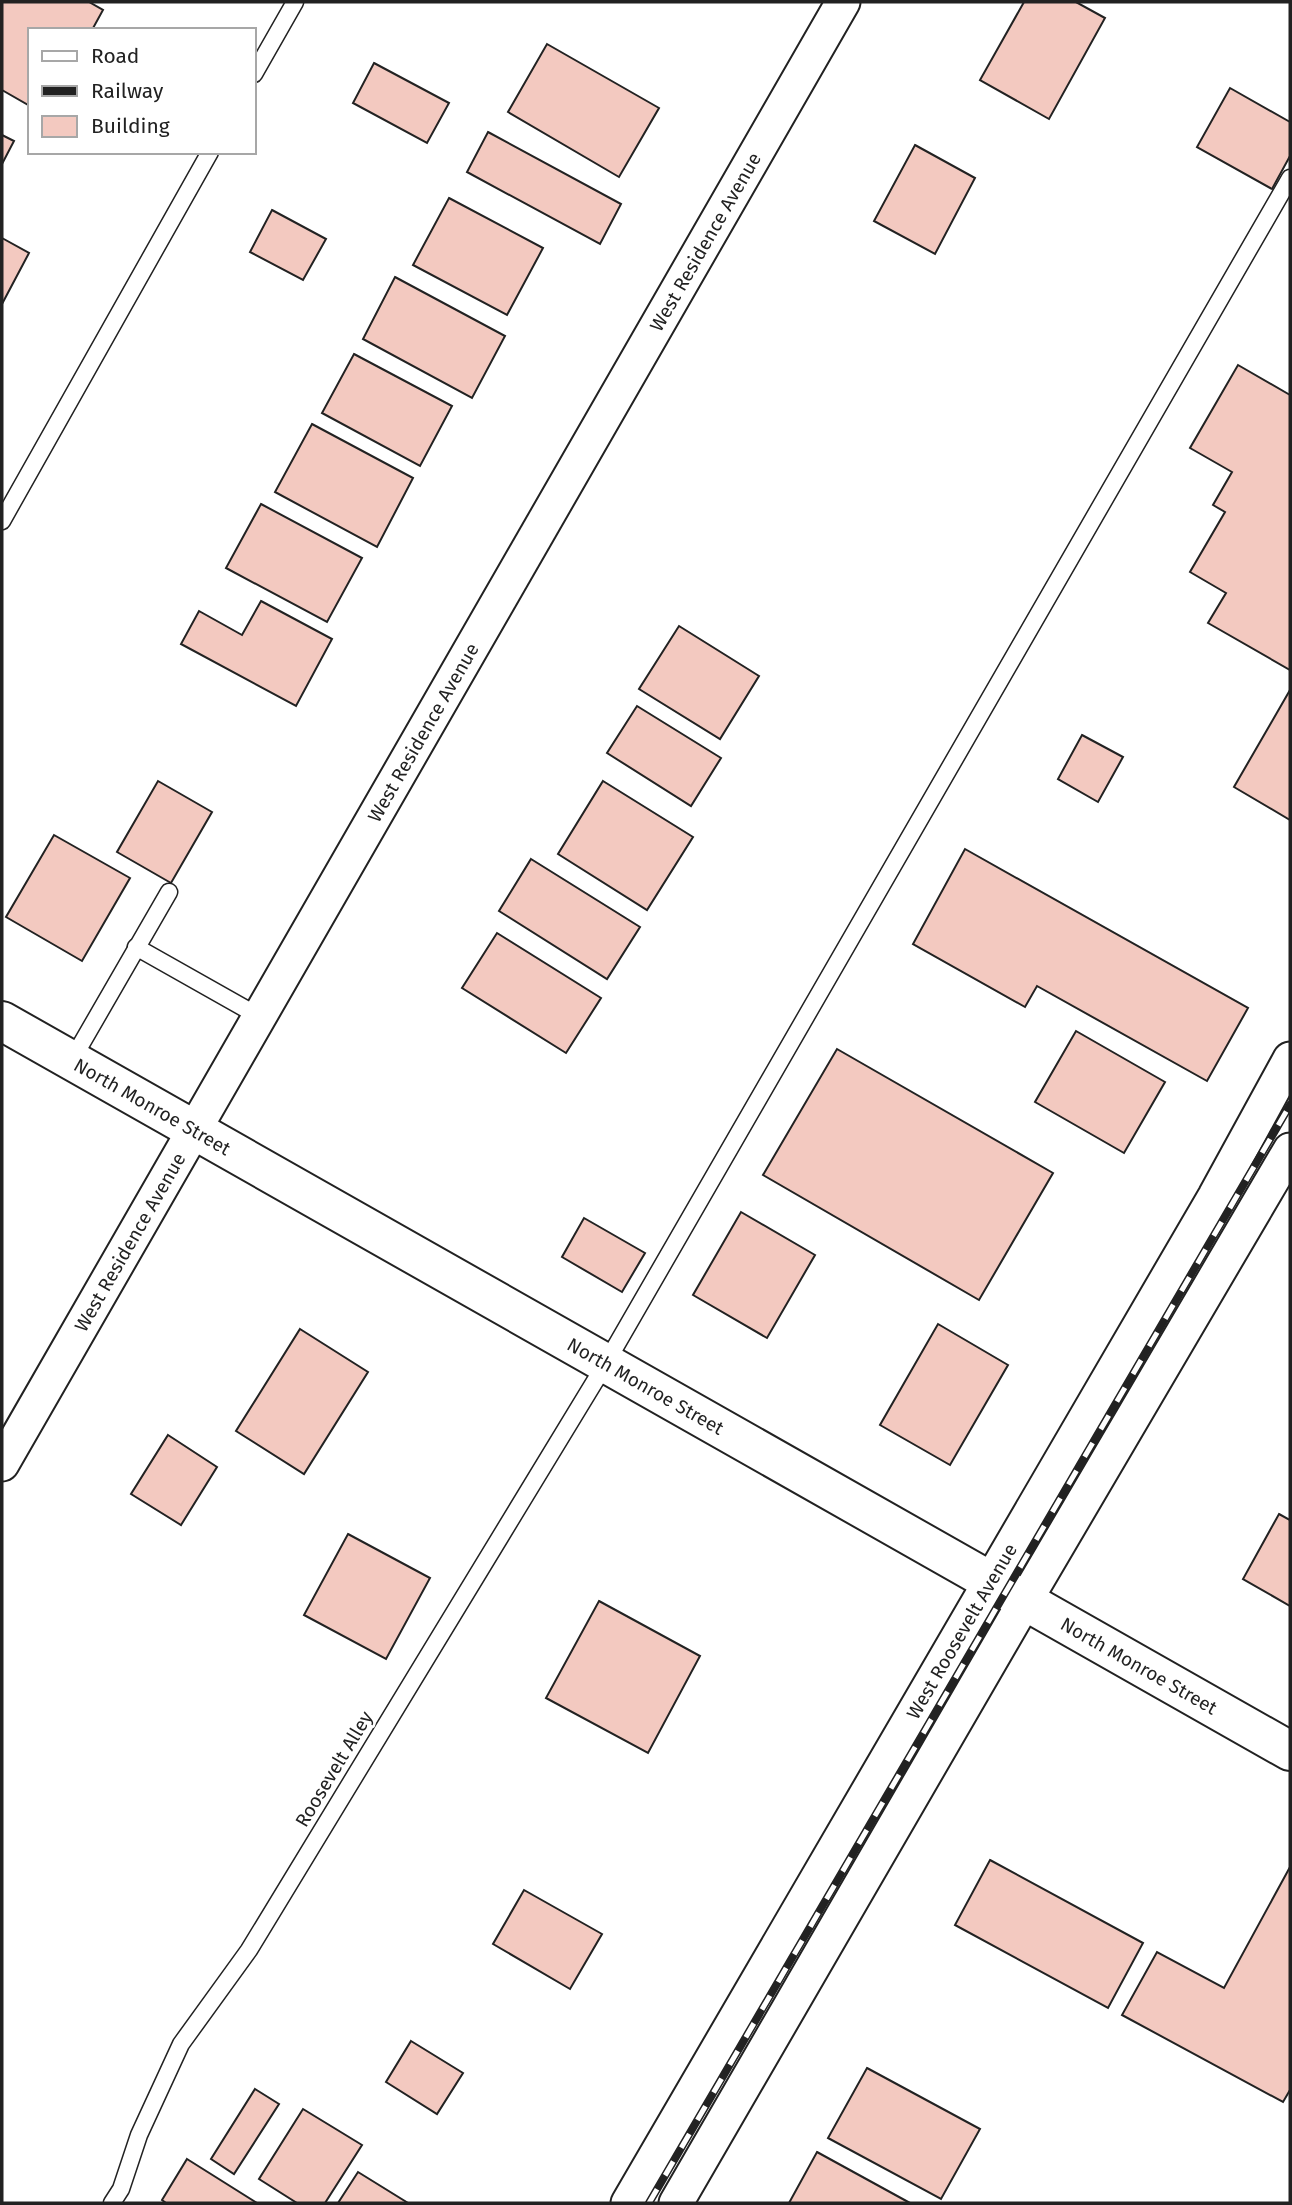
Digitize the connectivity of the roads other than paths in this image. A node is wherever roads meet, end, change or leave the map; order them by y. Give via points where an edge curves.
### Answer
1 (295, 2) edge
2 (843, 2) edge
3 (256, 71) edge
4 (209, 154) edge
5 (1290, 178) edge
6 (2, 521) edge
7 (169, 892) dead end
8 (136, 947) junction
9 (260, 1017) junction
10 (2, 1021) edge
11 (1290, 1059) edge
12 (72, 1060) junction
13 (195, 1130) junction
14 (1290, 1150) edge
15 (606, 1363) junction
16 (2, 1464) edge
17 (990, 1581) junction
18 (1025, 1601) junction
19 (1290, 1751) edge
20 (112, 2203) edge
21 (628, 2203) edge
22 (676, 2203) edge

1 - 3 lane
2 - 9 street, West Residence Avenue
4 - 6 lane
5 - 15 lane, Roosevelt Alley
7 - 8 lane
8 - 9 lane
8 - 12 lane
9 - 13 street, West Residence Avenue
10 - 12 main road, North Monroe Street
11 - 17 street, West Roosevelt Avenue
12 - 13 main road, North Monroe Street
13 - 15 main road, North Monroe Street
13 - 16 street, West Residence Avenue
14 - 18 street, West Roosevelt Avenue
15 - 17 main road, North Monroe Street
15 - 20 lane, Roosevelt Alley via 249,1950 181,2044
17 - 18 main road, North Monroe Street
17 - 21 street, West Roosevelt Avenue
18 - 19 main road, North Monroe Street
18 - 22 street, West Roosevelt Avenue

